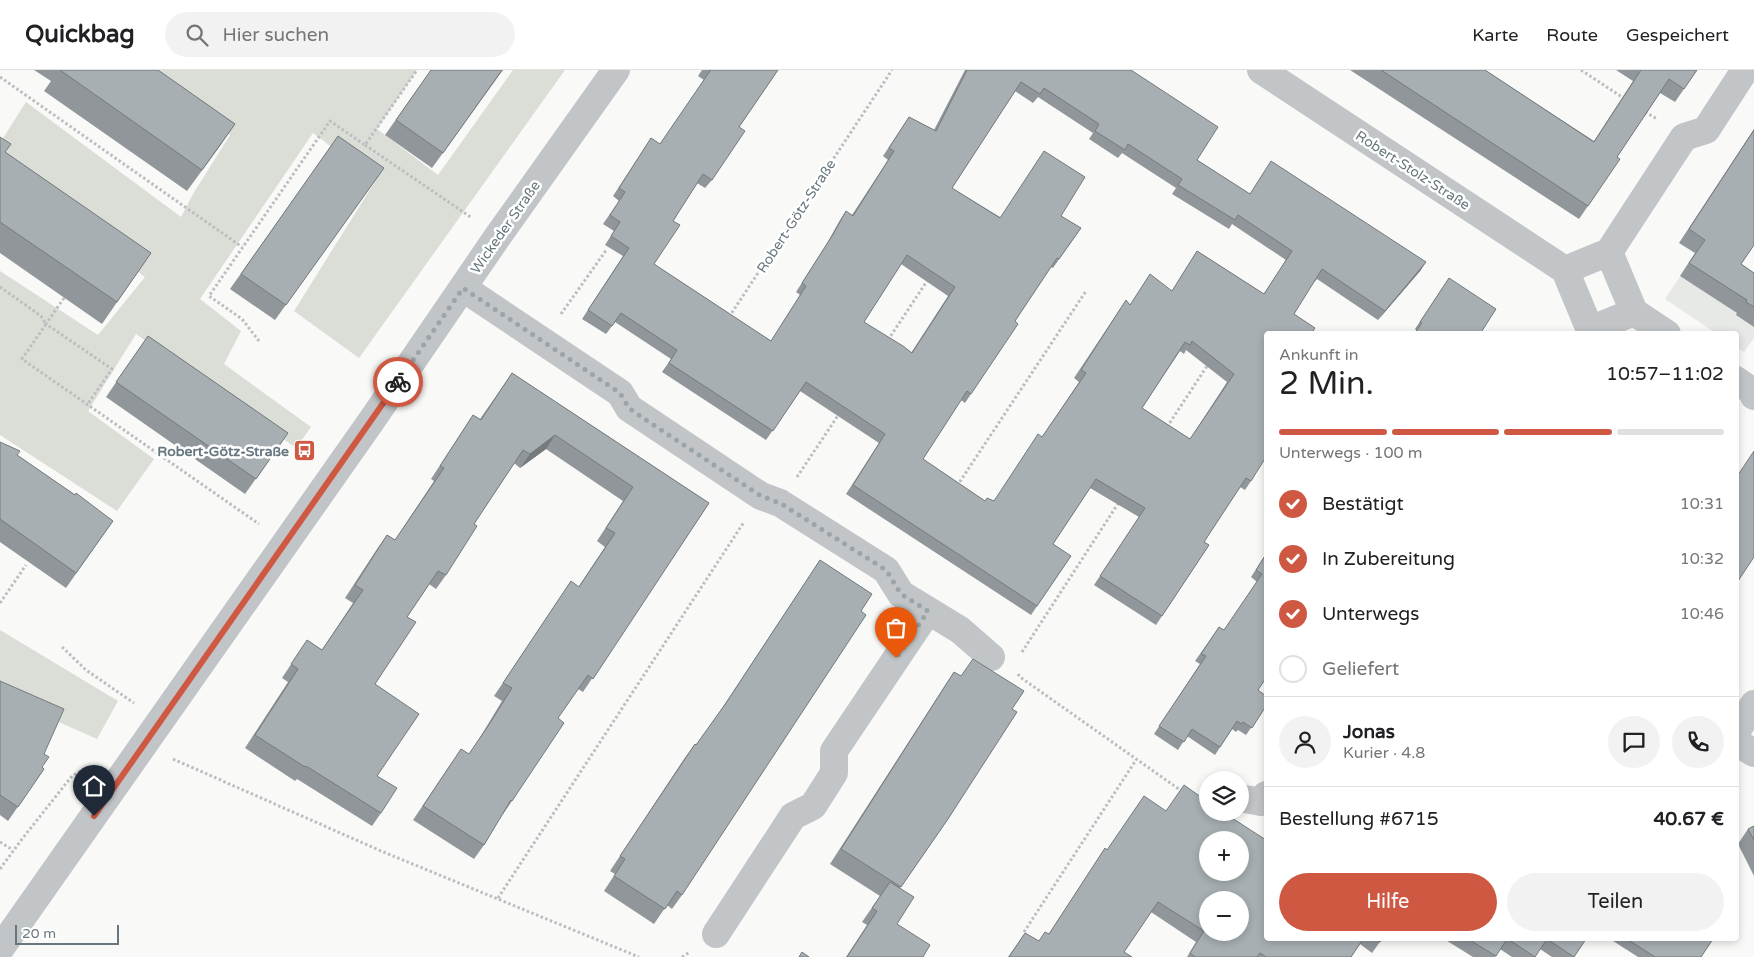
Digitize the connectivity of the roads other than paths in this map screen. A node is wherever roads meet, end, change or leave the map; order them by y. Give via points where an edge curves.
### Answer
1 (616, 70) edge
2 (1261, 70) edge
3 (1745, 70) edge
4 (1609, 252) junction
5 (1565, 270) junction
6 (463, 288) junction
7 (1634, 312) junction
8 (1588, 331) edge
9 (1590, 331) edge
10 (1662, 331) edge
11 (1739, 382) edge
12 (1754, 396) edge
13 (928, 611) junction
14 (991, 657) dead end
15 (1754, 704) edge
16 (1739, 727) edge
17 (1739, 744) edge
18 (1754, 753) edge
19 (1264, 798) edge
20 (1249, 804) edge
21 (716, 934) dead end
22 (0, 949) edge

1 - 6 street, Wickeder Straße
2 - 5 street, Robert-Stolz-Straße
3 - 4 street via 1706,130 1684,137
4 - 5 street
4 - 7 street
5 - 8 street
6 - 13 street via 620,393 629,408 886,570 901,594
6 - 22 street, Wickeder Straße
7 - 9 street
7 - 10 street
11 - 12 street
13 - 14 street via 960,630
13 - 21 street via 834,751 834,773 814,806 793,816
15 - 16 street
17 - 18 street
19 - 20 street via 1261,802

